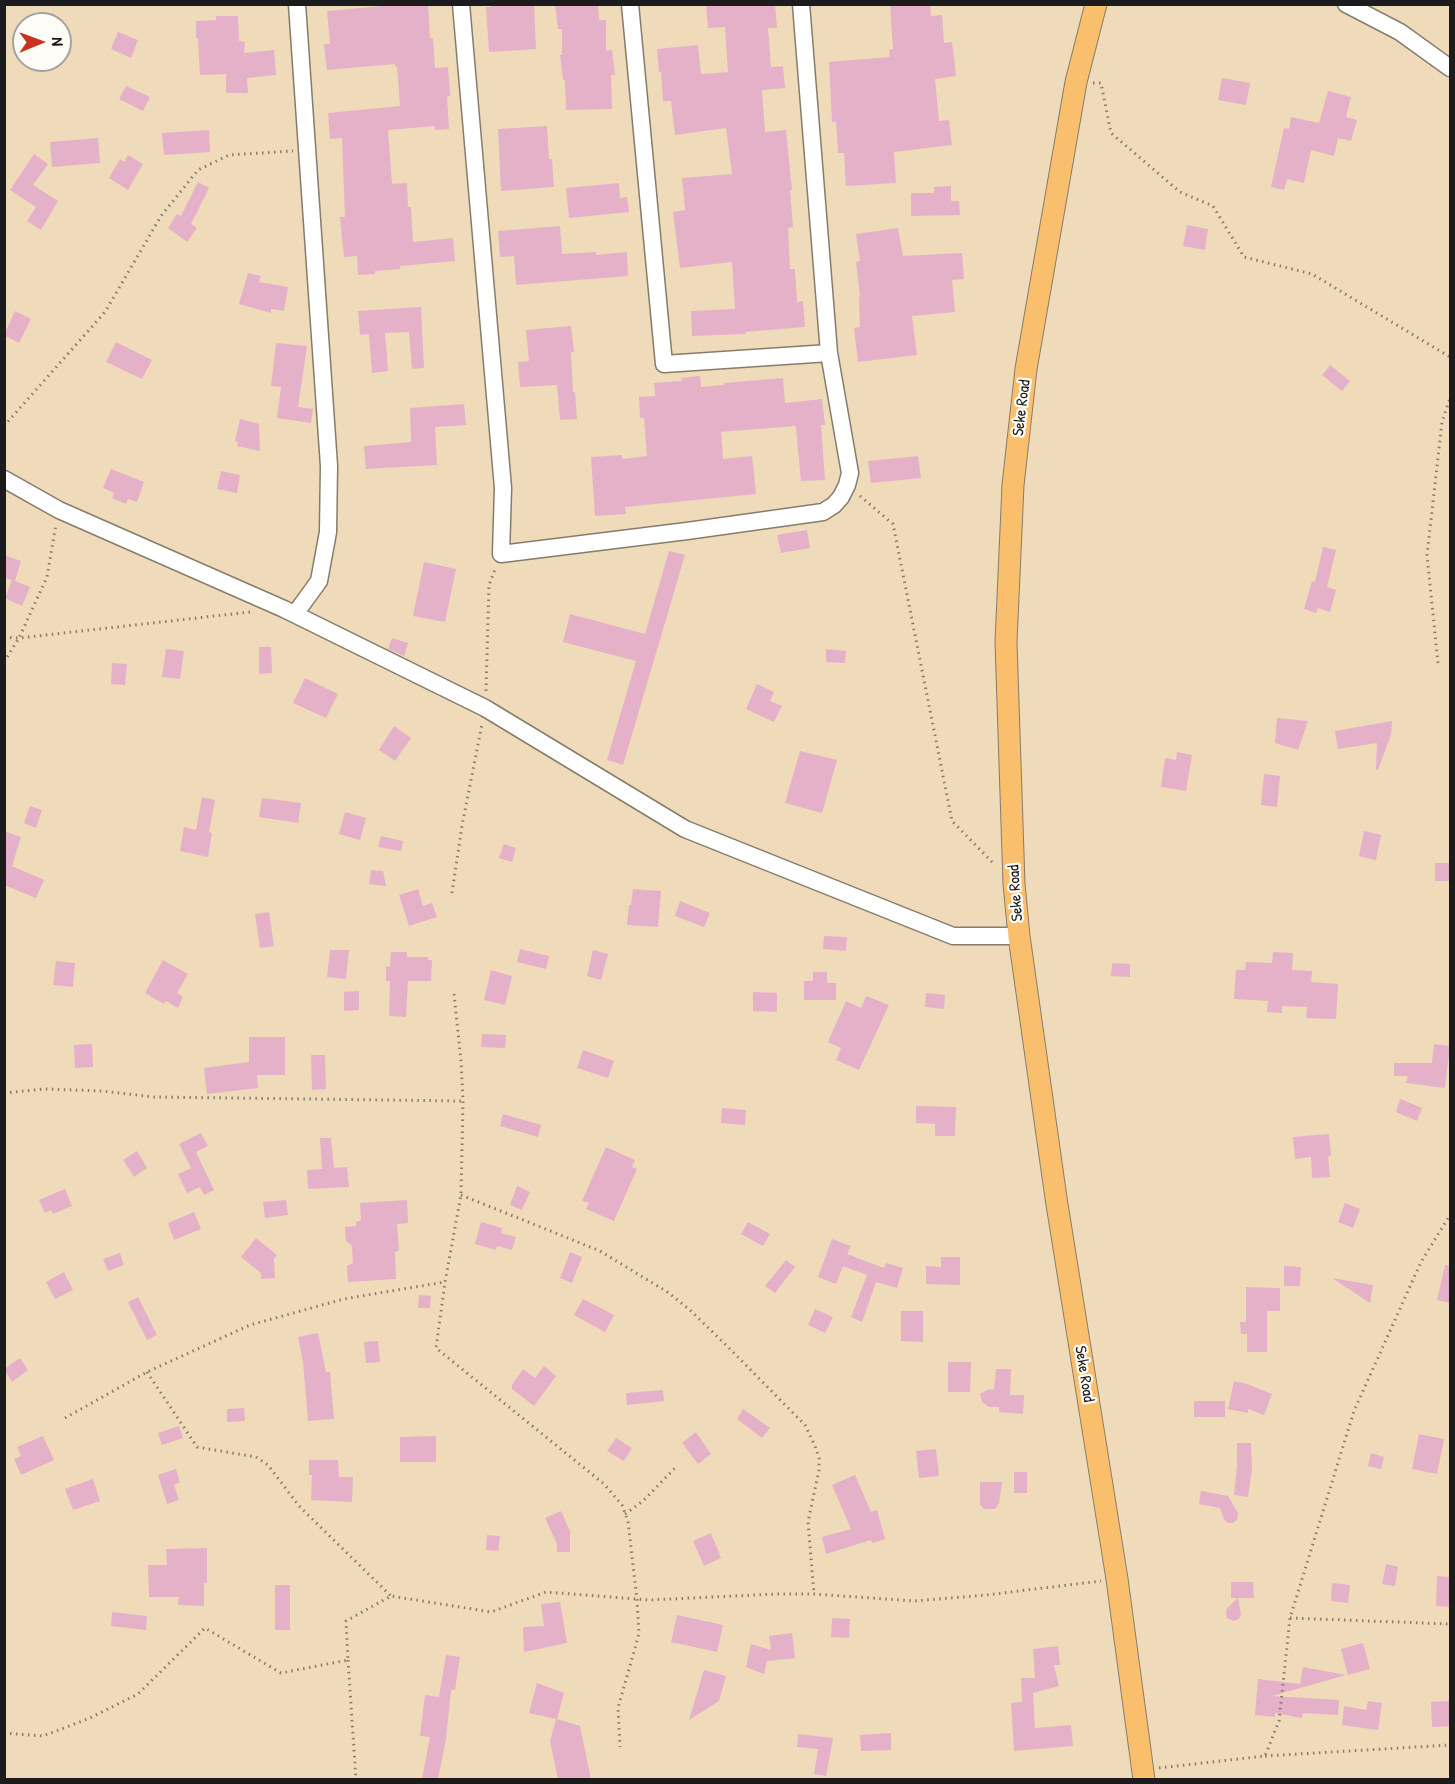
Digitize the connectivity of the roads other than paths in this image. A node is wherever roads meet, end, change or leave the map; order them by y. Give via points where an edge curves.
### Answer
1 (297, 4) edge
2 (461, 4) edge
3 (630, 4) edge
4 (801, 4) edge
5 (1096, 4) edge
6 (1346, 4) edge
7 (1450, 68) edge
8 (829, 353) junction
9 (4, 479) edge
10 (289, 611) junction
11 (1019, 936) junction
12 (1143, 1775) edge

1 - 10 street via 329,466 328,531 319,581
2 - 8 street via 503,488 501,554 823,512 842,497 850,473
3 - 8 street via 664,364
4 - 8 street
5 - 11 main road, Seke Road via 1076,82 1026,369 1013,485 1006,642
6 - 7 street via 1400,32
9 - 10 street via 59,510
10 - 11 street via 485,708 685,829 953,936
11 - 12 main road, Seke Road

